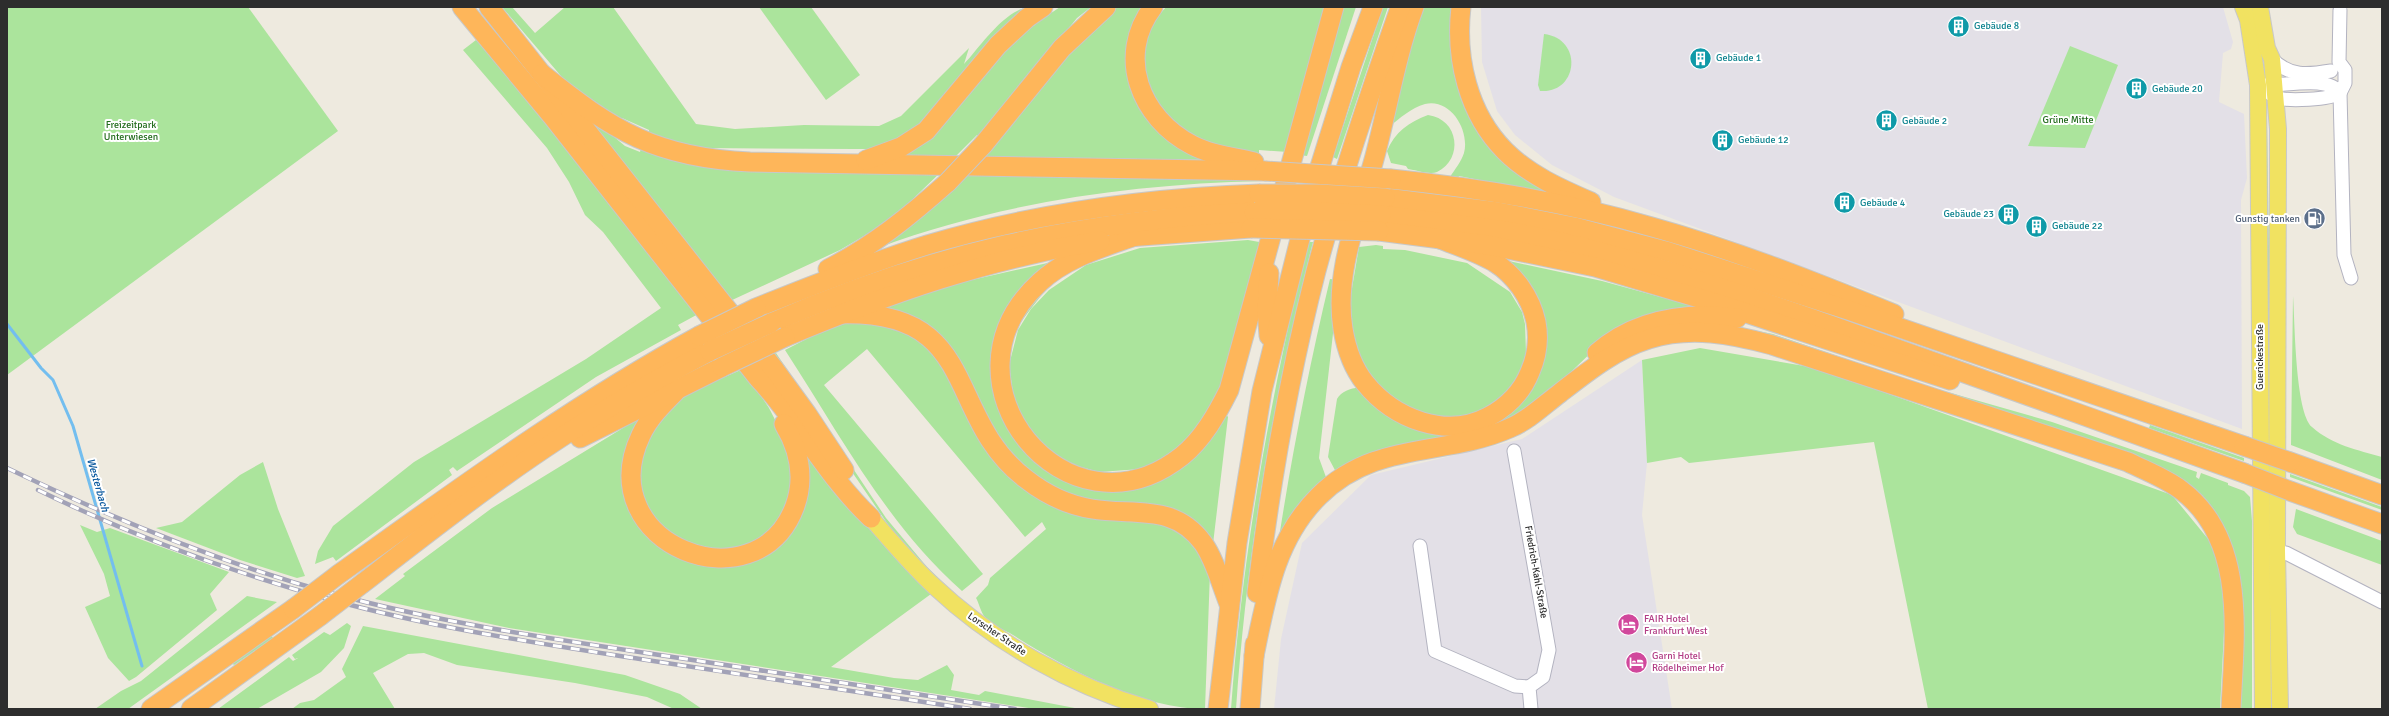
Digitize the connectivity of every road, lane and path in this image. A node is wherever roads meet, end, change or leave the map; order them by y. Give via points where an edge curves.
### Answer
1 (462, 7) edge
2 (489, 7) edge
3 (1043, 7) edge
4 (1106, 7) edge
5 (1153, 7) edge
6 (1373, 7) edge
7 (1400, 7) edge
8 (1414, 7) edge
9 (1461, 7) edge
10 (2243, 7) edge
11 (2260, 7) edge
12 (2340, 10) dead end
13 (1332, 11) edge
14 (2272, 59) junction
15 (2335, 66) junction
16 (542, 74) junction
17 (2317, 83) junction
18 (2258, 85) junction
19 (2275, 92) junction
20 (2340, 94) junction
21 (857, 163) junction
22 (1266, 168) junction
23 (1382, 215) junction
24 (1252, 220) junction
25 (1652, 227) junction
26 (1138, 235) junction
27 (1432, 236) junction
28 (1270, 244) junction
29 (2351, 278) dead end
30 (756, 308) junction
31 (839, 314) junction
32 (1780, 325) junction
33 (1271, 355) junction
34 (2026, 370) junction
35 (758, 378) junction
36 (674, 392) junction
37 (1561, 392) junction
38 (2078, 414) junction
39 (1514, 451) dead end
40 (524, 463) junction
41 (2382, 495) edge
42 (871, 518) junction
43 (2382, 524) edge
44 (1420, 546) dead end
45 (2277, 551) junction
46 (2382, 602) edge
47 (1230, 607) junction
48 (1254, 656) junction
49 (1529, 687) junction
50 (151, 709) edge
51 (191, 709) edge
52 (1150, 709) edge
53 (1218, 709) edge
54 (1250, 709) edge
55 (1531, 709) edge
56 (2231, 709) edge
57 (2263, 709) edge
58 (2280, 709) edge

1 - 35 highway via 552,116
2 - 16 highway
3 - 21 highway via 998,45 926,131 901,147
4 - 30 highway, bridge via 1062,48 983,145 948,182 913,213 884,236
5 - 22 highway via 1139,33 1135,55 1138,86 1146,104 1172,133 1193,146
6 - 33 highway via 1324,153 1296,251
7 - 48 highway via 1350,156 1316,272 1283,420 1268,509 1257,600
8 - 27 highway via 1398,59 1377,151 1350,247 1342,298 1343,328 1360,375 1373,392 1389,406 1431,424 1465,424 1493,414 1517,394 1535,358 1536,324 1529,300 1510,275 1494,262
9 - 25 highway via 1459,37 1465,77 1479,113 1505,151 1547,183
10 - 18 main road, Guerickestraße via 2248,20
11 - 14 main road, Guerickestraße via 2267,48
12 - 15 street
13 - 28 highway
14 - 15 street via 2289,72 2300,75
14 - 19 main road, Guerickestraße
15 - 17 street via 2326,80
15 - 20 street via 2345,70 2345,83
16 - 21 highway via 588,110 618,129 682,154 720,160
16 - 42 highway via 807,414 859,494
17 - 19 street
17 - 20 street via 2332,85
18 - 19 street
18 - 57 main road, Guerickestraße
19 - 20 street via 2329,98
19 - 45 main road, Guerickestraße via 2278,129
20 - 29 street via 2344,255
21 - 22 highway
22 - 25 highway, bridge via 1391,179 1540,200
23 - 24 highway, bridge via 1310,228
23 - 27 highway
23 - 30 highway, bridge via 1259,194 1135,203 1012,224 886,258
23 - 34 highway via 1498,212 1625,240 1735,273
23 - 38 highway via 1512,232 1614,256 1735,292 1944,364
24 - 26 highway
24 - 40 highway, bridge via 1125,223 1001,245 880,279 770,323 710,351 608,407
25 - 34 highway via 1811,281 1975,346
26 - 28 highway via 1078,258 1040,282 1012,320 1003,347 1003,393 1009,414 1020,434 1053,464 1092,480 1119,482 1146,477 1183,456 1206,430 1229,390
26 - 31 highway via 1060,248 983,265 914,286
27 - 32 highway via 1595,267
28 - 33 highway via 1267,310
30 - 50 highway, bridge via 636,371 554,421
31 - 36 highway, bridge via 785,337
31 - 47 highway via 871,314 894,318 913,326 929,337 956,370 993,444 1013,468 1036,487 1080,506 1158,514 1184,524 1210,554
32 - 37 highway via 1706,315 1658,320 1630,331 1603,348
32 - 38 highway via 1960,383 2024,402
33 - 47 highway via 1243,501
34 - 41 highway, bridge
35 - 36 highway via 795,446 800,470 799,486 791,515 783,527 761,546 734,556 704,557 676,548 653,530 638,505 632,476 636,447 649,420
35 - 42 highway via 777,398 856,504
36 - 40 highway
37 - 48 highway via 1532,416 1512,428 1485,437 1380,458 1356,469 1320,494 1294,527 1277,561 1264,604
37 - 56 highway via 1618,352 1649,339 1693,332 1721,334 1772,345 2128,462 2163,478 2195,502 2208,520 2224,553 2234,606
38 - 43 highway, bridge
39 - 49 street, Friedrich-Kahl-Straße via 1549,650 1542,676
40 - 51 highway, bridge
42 - 52 main road, Lorscher Straße via 936,588 988,630 1059,673
44 - 49 street via 1436,651 1515,686
45 - 46 street via 2286,553
45 - 58 main road, Guerickestraße
47 - 53 highway
48 - 54 highway
49 - 55 street

